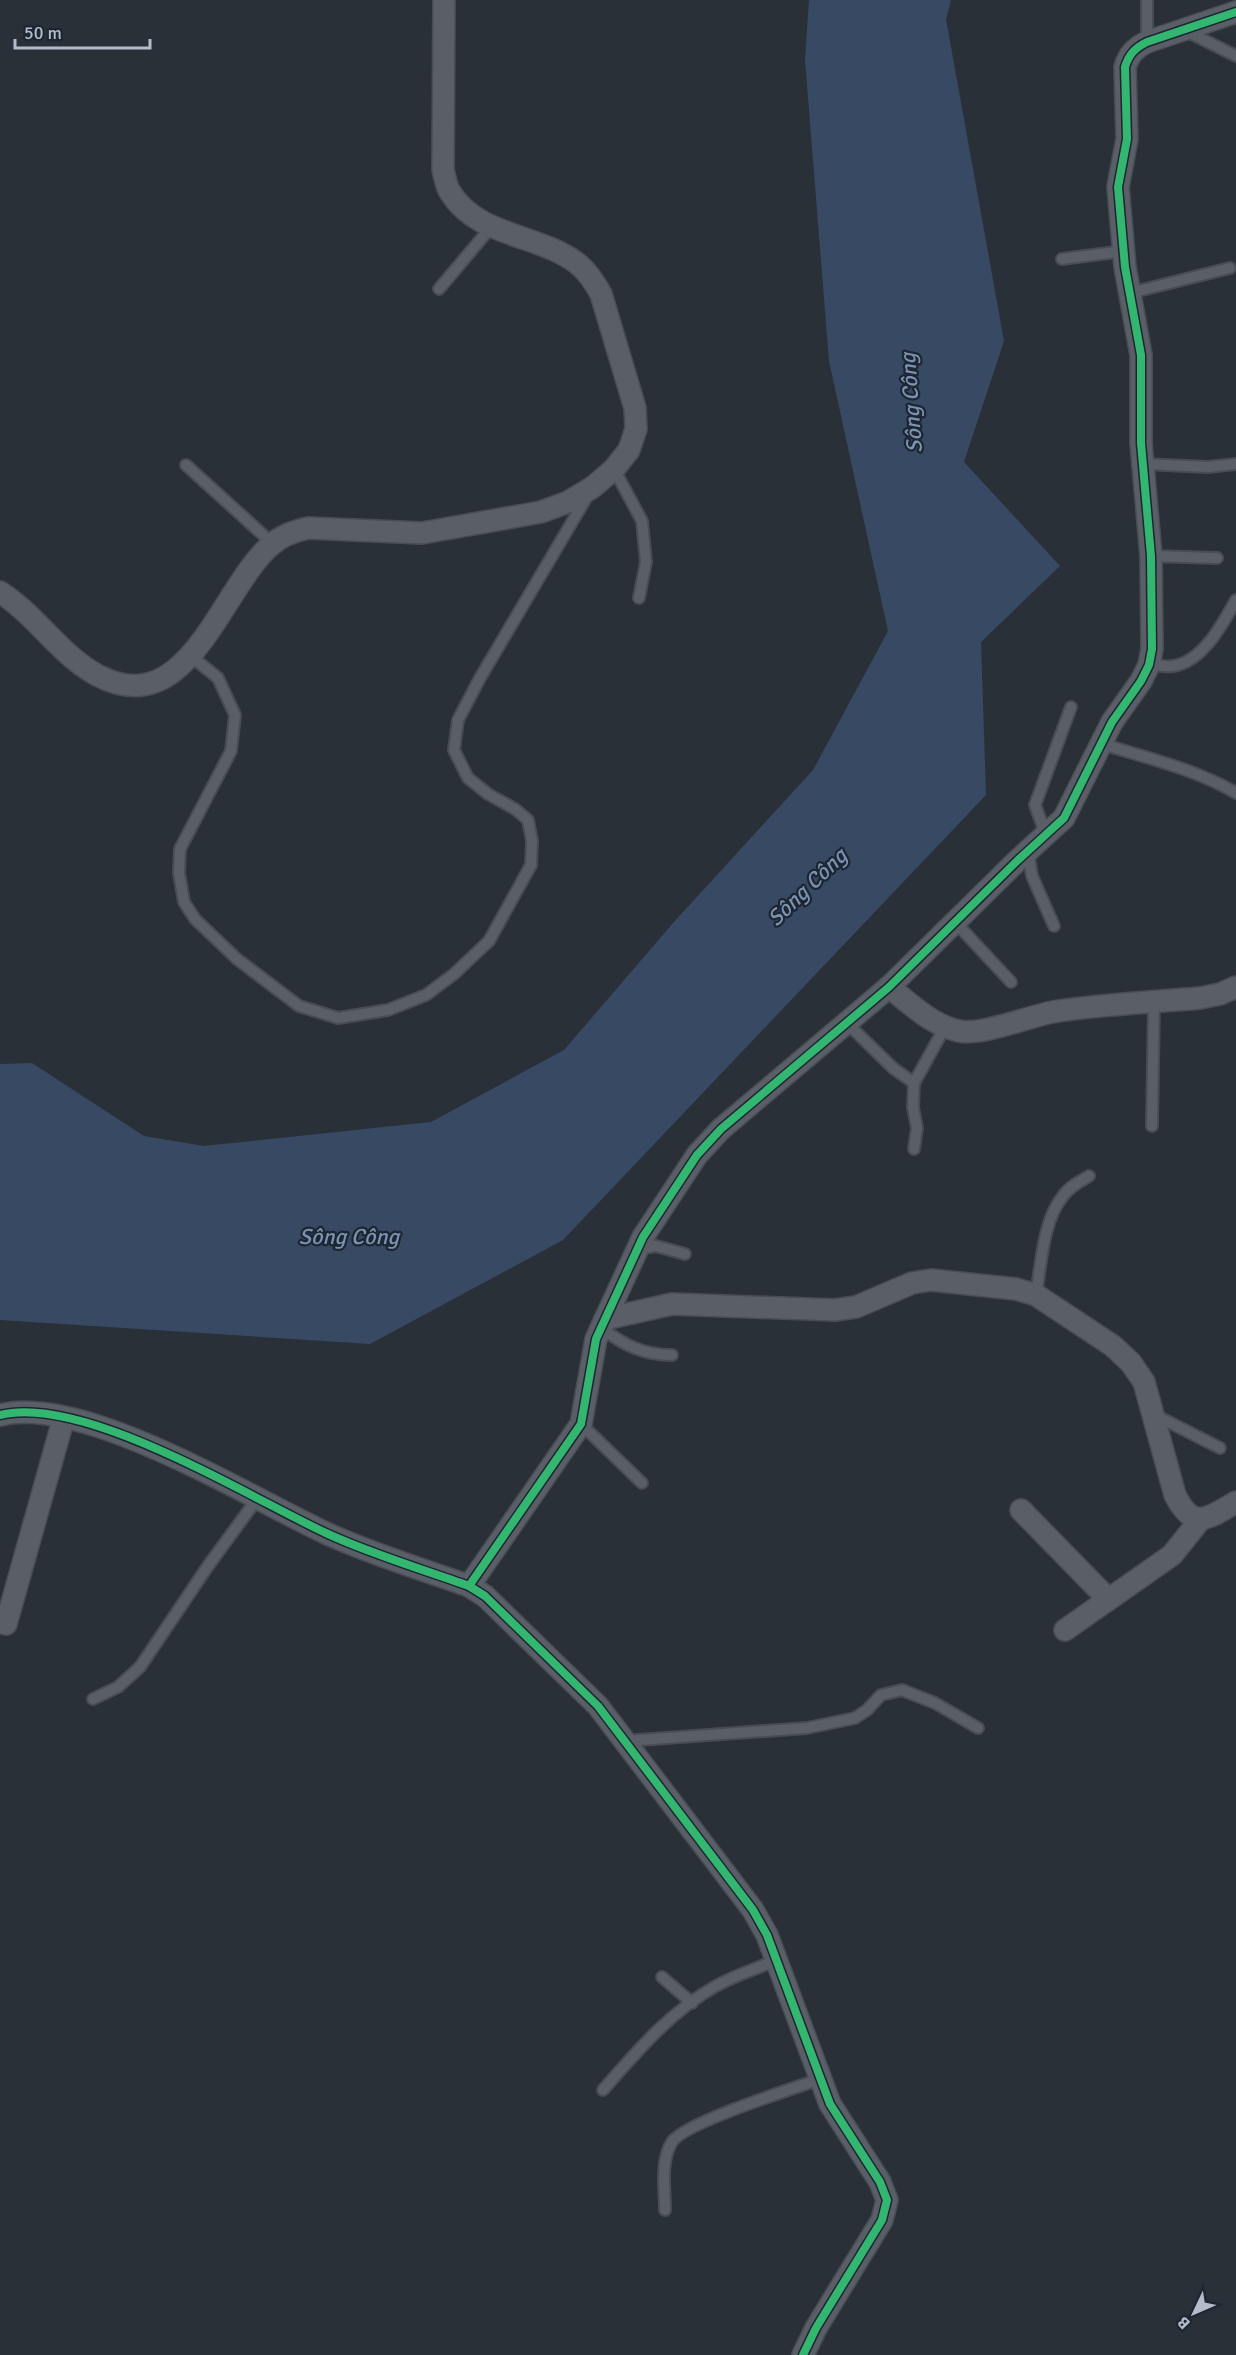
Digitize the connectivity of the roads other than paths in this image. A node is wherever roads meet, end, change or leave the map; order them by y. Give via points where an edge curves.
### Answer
1 (444, 0) edge
2 (1147, 0) edge
3 (1236, 12) edge
4 (1183, 30) junction
5 (1147, 42) junction
6 (1236, 56) edge
7 (492, 225) junction
8 (1124, 251) junction
9 (1062, 259) dead end
10 (1230, 268) dead end
11 (439, 289) dead end
12 (1130, 293) junction
13 (1143, 464) junction
14 (1236, 464) edge
15 (186, 465) dead end
16 (614, 469) junction
17 (593, 487) junction
18 (272, 543) junction
19 (1151, 556) junction
20 (1217, 558) dead end
21 (0, 592) edge
22 (639, 598) dead end
23 (1236, 600) edge
24 (196, 660) junction
25 (1149, 665) junction
26 (1071, 707) dead end
27 (1102, 744) junction
28 (1236, 793) edge
29 (1046, 834) junction
30 (1028, 851) junction
31 (955, 922) junction
32 (1054, 926) dead end
33 (1011, 982) dead end
34 (889, 987) junction
35 (1236, 987) edge
36 (1154, 1002) junction
37 (945, 1027) junction
38 (855, 1031) dead end
39 (914, 1083) junction
40 (1152, 1126) dead end
41 (914, 1149) dead end
42 (1089, 1176) dead end
43 (637, 1249) junction
44 (685, 1254) dead end
45 (1036, 1295) junction
46 (603, 1324) junction
47 (672, 1355) dead end
48 (0, 1414) edge
49 (1153, 1414) junction
50 (64, 1417) junction
51 (582, 1424) junction
52 (1220, 1448) dead end
53 (642, 1483) dead end
54 (258, 1499) junction
55 (1236, 1502) edge
56 (1021, 1510) dead end
57 (1200, 1520) junction
58 (469, 1586) junction
59 (1108, 1599) junction
60 (6, 1624) dead end
61 (1065, 1630) dead end
62 (93, 1699) dead end
63 (978, 1728) dead end
64 (624, 1741) junction
65 (776, 1960) junction
66 (662, 1977) dead end
67 (692, 2002) junction
68 (821, 2079) junction
69 (603, 2090) dead end
70 (665, 2210) dead end
71 (803, 2355) edge

1 - 7 street via 443,170 448,190 460,206 476,219
2 - 5 lane
3 - 4 street
4 - 5 street
4 - 6 lane
5 - 8 street via 1128,57 1125,67 1127,139 1118,187
7 - 11 lane
7 - 16 street via 563,254 580,265 601,294 635,408 636,429 629,450
8 - 9 lane
8 - 12 street
10 - 12 lane
12 - 13 street via 1141,355
13 - 14 lane
13 - 19 street
15 - 18 lane
16 - 17 street
16 - 22 lane via 642,521 646,562
17 - 18 street via 541,512 422,533 308,528 290,532
17 - 24 lane via 458,720 454,750 468,778 528,820 531,865 489,941 426,995 387,1010 338,1018 299,1006 237,958 195,918 184,902 180,849 231,751 235,715 218,678
18 - 24 street via 258,558
19 - 20 lane
19 - 25 street
21 - 24 street via 78,662 121,686 146,685
23 - 25 lane via 1215,637 1191,658 1174,666
25 - 27 street
26 - 29 lane via 1035,805
27 - 28 lane via 1176,766
27 - 29 street via 1071,808
29 - 30 street
30 - 31 street
30 - 32 lane via 1032,876
31 - 33 lane
31 - 34 street
34 - 37 street
34 - 43 street via 709,1141 651,1222
35 - 36 street via 1200,998
36 - 37 street via 1060,1011 980,1030 962,1032
36 - 40 lane
37 - 39 lane
38 - 39 lane
39 - 41 lane
42 - 45 lane via 1062,1196 1044,1244
43 - 44 lane via 656,1246
43 - 46 street
45 - 46 street via 1016,1289 931,1280 912,1283 856,1307 836,1310 672,1304
45 - 49 street via 1113,1346 1131,1363 1143,1382
46 - 47 lane via 637,1351
46 - 51 street via 592,1354
48 - 50 street via 30,1412
49 - 52 lane
49 - 57 street via 1175,1495 1190,1516
50 - 54 street via 154,1447
50 - 60 street
51 - 53 lane
51 - 58 street
54 - 58 street via 352,1544
54 - 62 lane via 140,1667 118,1687
55 - 57 street
56 - 59 street
57 - 59 street via 1172,1555
58 - 64 street via 485,1596 577,1684
59 - 61 street
63 - 64 lane via 935,1703 902,1690 881,1695 855,1718 807,1728
64 - 65 street via 753,1910
65 - 67 lane via 717,1986
65 - 68 street
66 - 67 lane
67 - 69 lane via 648,2039
68 - 70 lane via 738,2108 673,2140 665,2157
68 - 71 street via 840,2122 880,2182 887,2200 882,2220

